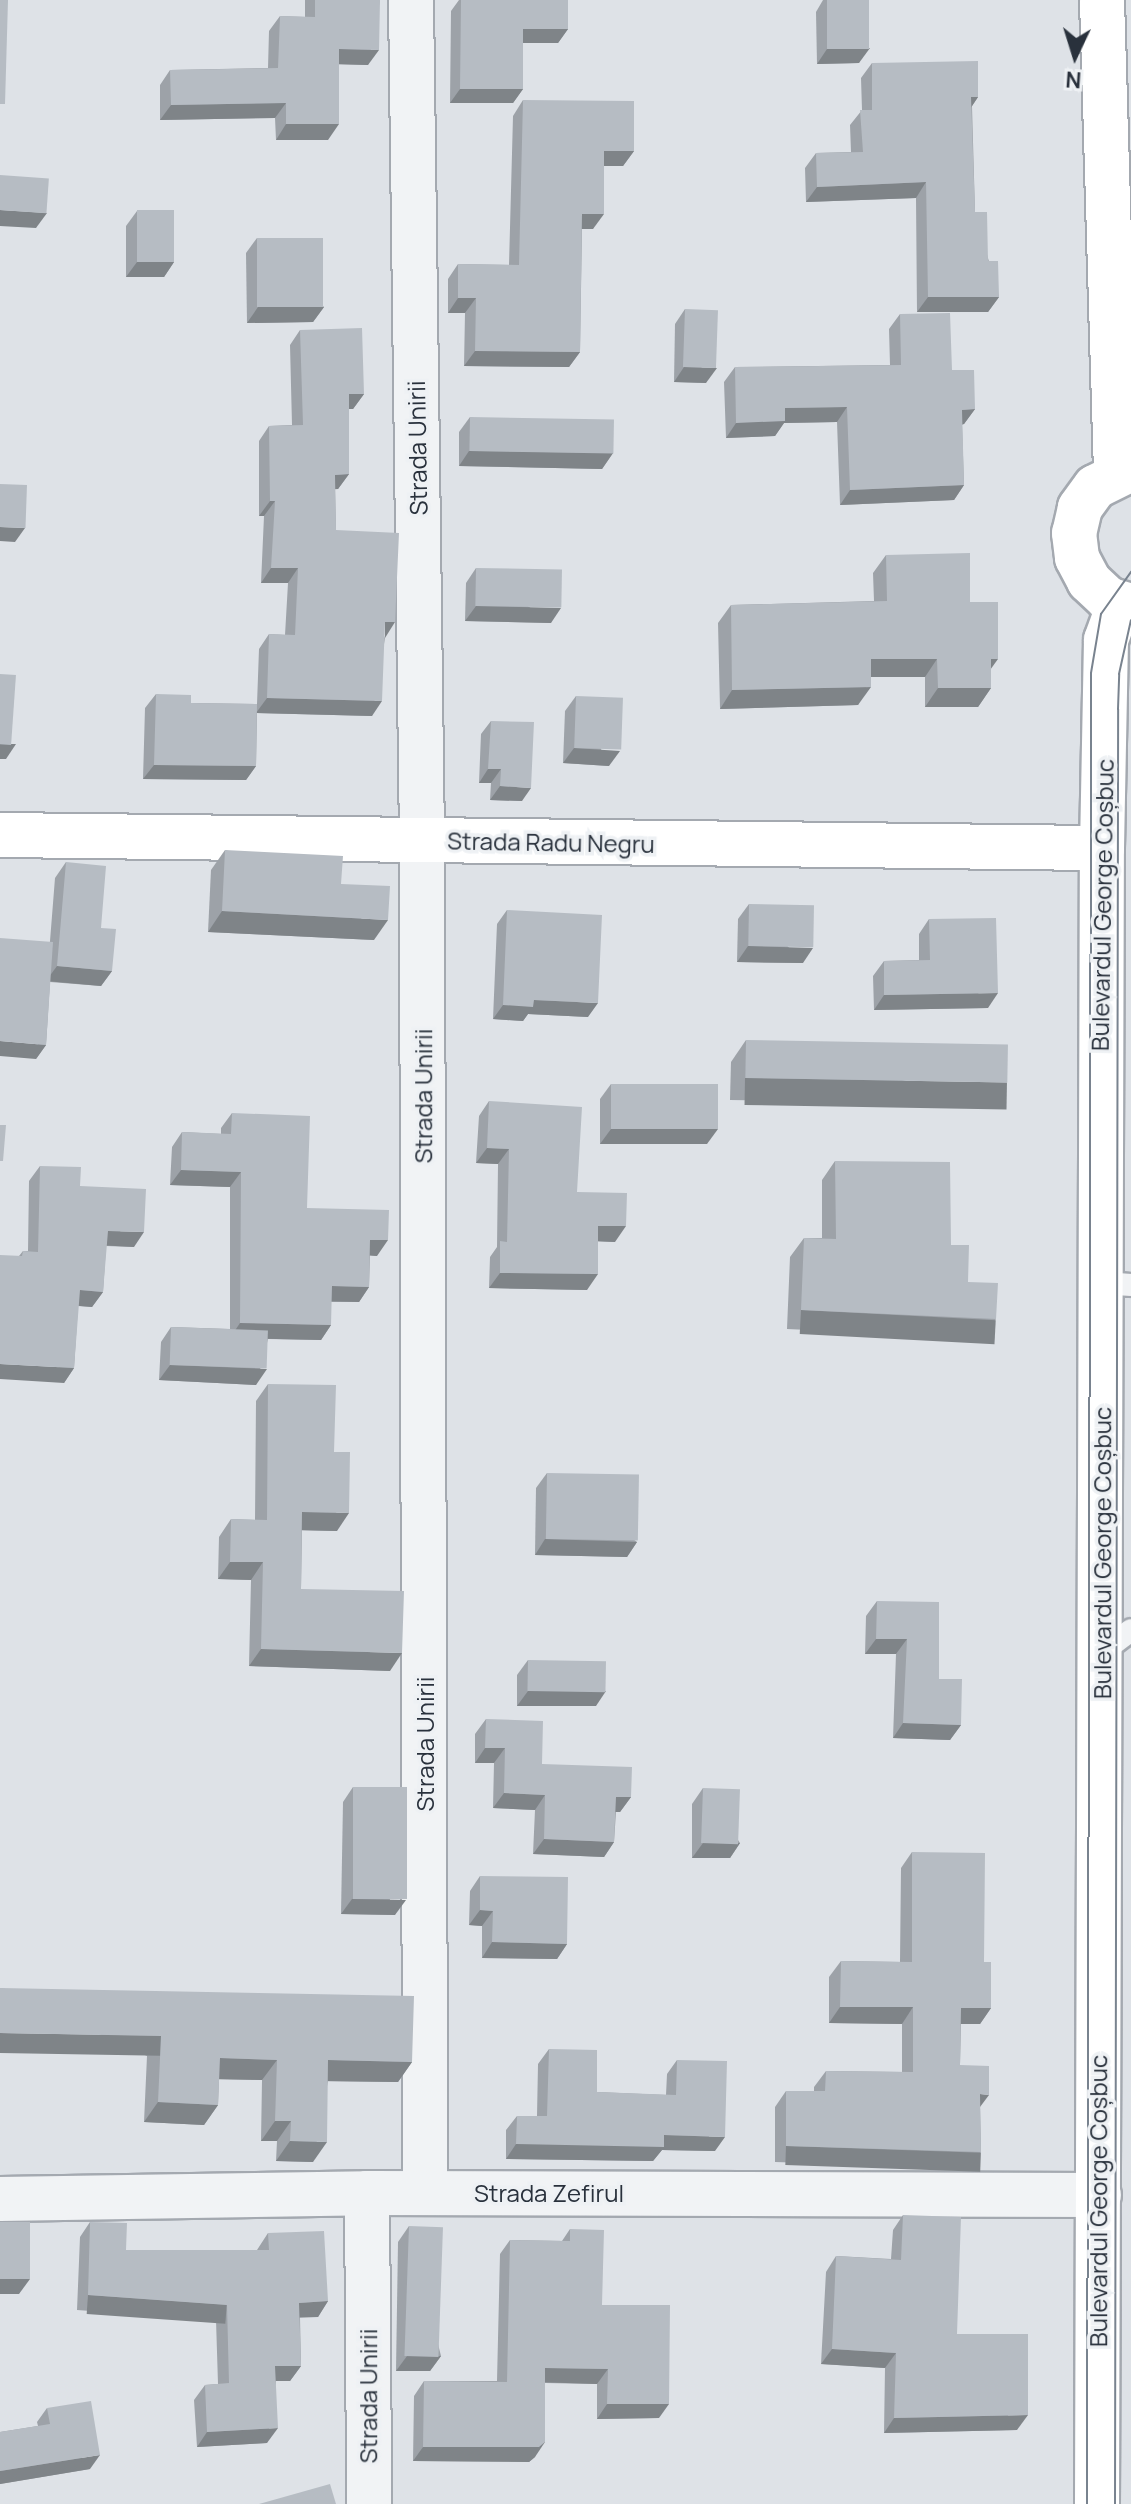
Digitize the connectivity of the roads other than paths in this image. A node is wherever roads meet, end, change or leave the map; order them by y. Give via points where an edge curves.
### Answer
1 (411, 0) edge
2 (1102, 0) edge
3 (1124, 471) edge
4 (1125, 605) edge
5 (0, 835) edge
6 (422, 840) junction
7 (1102, 848) junction
8 (1116, 1158) edge
9 (1117, 1284) edge
10 (1116, 1641) edge
11 (367, 2193) junction
12 (425, 2193) junction
13 (1099, 2195) junction
14 (0, 2199) edge
15 (369, 2504) edge
16 (1097, 2504) edge

1 - 6 street, Strada Unirii
2 - 3 main road
3 - 4 main road via 1095,487 1080,508 1074,533 1077,558 1089,581
4 - 7 main road, Bulevardul George Coșbuc via 1106,640
5 - 6 main road, Strada Radu Negru
6 - 7 main road, Strada Radu Negru
6 - 12 street, Strada Unirii
7 - 8 main road, Bulevardul George Coșbuc
8 - 9 main road, Bulevardul George Coșbuc
9 - 10 main road, Bulevardul George Coșbuc
10 - 13 main road, Bulevardul George Coșbuc
11 - 12 street, Strada Zefirul
11 - 14 street, Strada Zefirul
11 - 15 street, Strada Unirii
12 - 13 street, Strada Zefirul
13 - 16 main road, Bulevardul George Coșbuc

